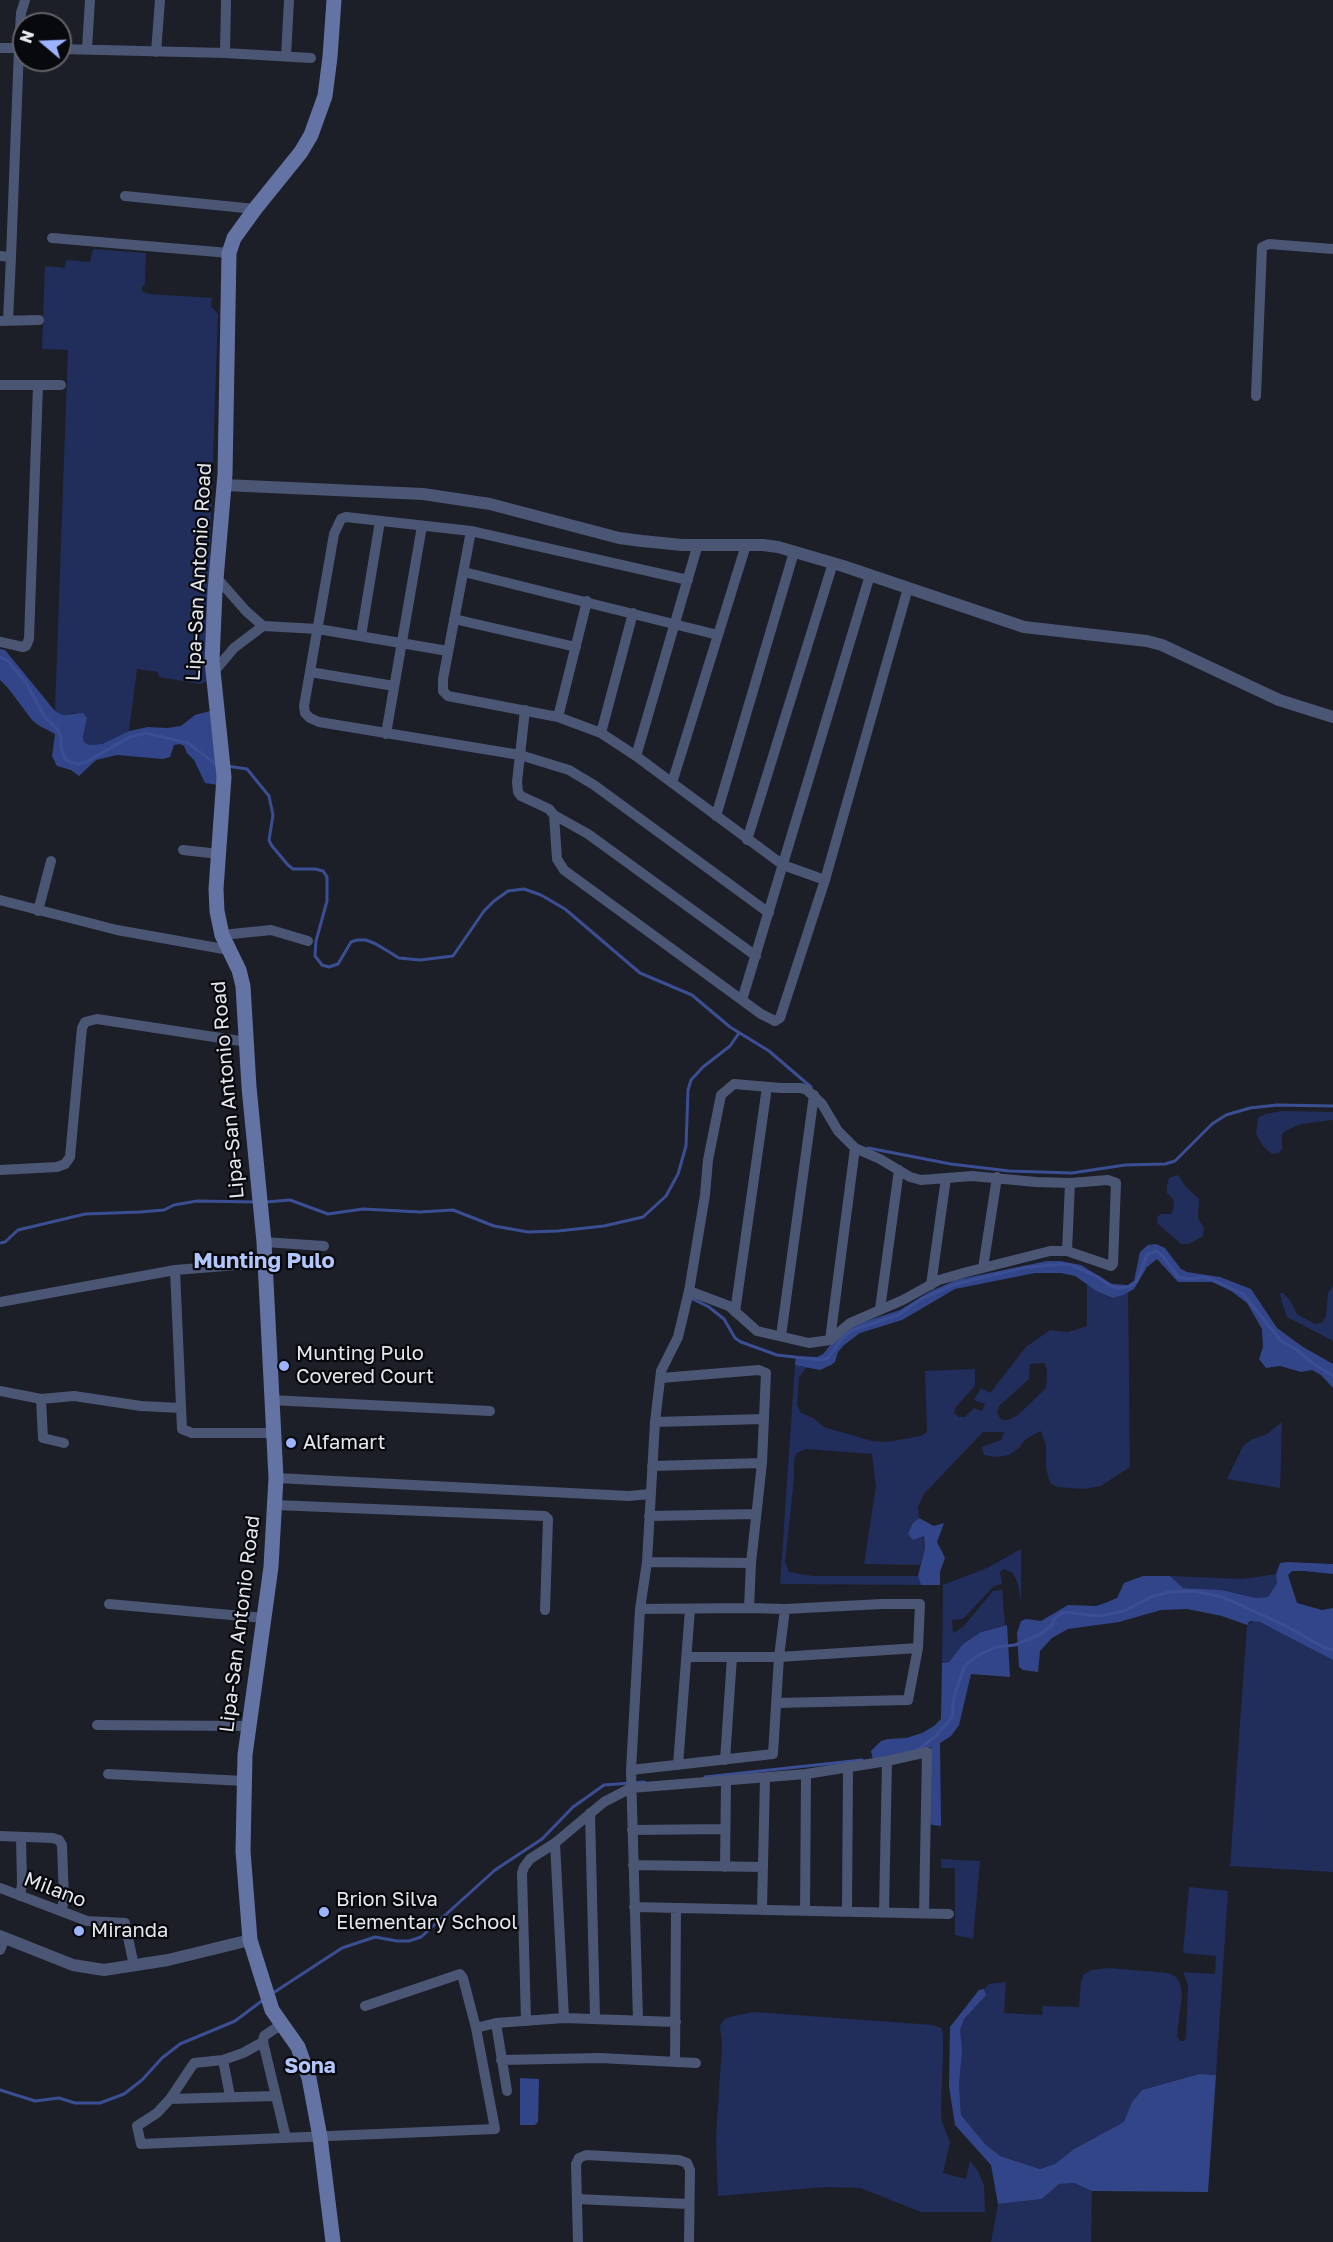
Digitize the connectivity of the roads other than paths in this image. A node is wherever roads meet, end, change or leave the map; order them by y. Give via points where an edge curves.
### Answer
1 (90, 0) edge
2 (160, 0) edge
3 (226, 0) edge
4 (289, 0) edge
5 (334, 0) edge
6 (72, 48) edge
7 (87, 49) junction
8 (156, 52) junction
9 (225, 53) junction
10 (286, 56) junction
11 (311, 58) dead end
12 (19, 72) edge
13 (125, 196) dead end
14 (255, 209) junction
15 (52, 238) dead end
16 (1333, 249) edge
17 (229, 253) junction
18 (5, 257) edge
19 (39, 320) dead end
20 (4, 321) edge
21 (0, 385) edge
22 (38, 386) junction
23 (61, 386) dead end
24 (1256, 396) dead end
25 (224, 485) junction
26 (380, 521) junction
27 (422, 526) junction
28 (471, 531) junction
29 (698, 544) junction
30 (746, 545) junction
31 (794, 552) junction
32 (833, 563) junction
33 (464, 572) junction
34 (870, 575) junction
35 (216, 577) junction
36 (688, 580) junction
37 (908, 588) junction
38 (587, 601) junction
39 (633, 613) junction
40 (454, 619) junction
41 (675, 623) junction
42 (263, 626) junction
43 (318, 629) junction
44 (718, 635) junction
45 (361, 636) junction
46 (0, 642) edge
47 (402, 642) junction
48 (576, 647) junction
49 (448, 651) junction
50 (310, 672) junction
51 (212, 674) junction
52 (394, 686) junction
53 (525, 710) junction
54 (558, 717) junction
55 (1333, 717) edge
56 (601, 733) junction
57 (386, 734) junction
58 (520, 755) junction
59 (636, 756) junction
60 (672, 783) junction
61 (554, 816) junction
62 (716, 816) junction
63 (747, 840) junction
64 (183, 849) dead end
65 (219, 854) junction
66 (51, 861) dead end
67 (783, 866) junction
68 (825, 880) junction
69 (0, 900) edge
70 (38, 911) junction
71 (769, 913) junction
72 (222, 935) junction
73 (308, 941) dead end
74 (229, 950) junction
75 (756, 956) junction
76 (742, 1000) junction
77 (246, 1042) junction
78 (767, 1087) junction
79 (814, 1095) junction
80 (855, 1148) junction
81 (0, 1170) edge
82 (899, 1170) junction
83 (997, 1177) junction
84 (946, 1178) junction
85 (1070, 1183) junction
86 (264, 1242) junction
87 (324, 1246) dead end
88 (1067, 1251) junction
89 (263, 1263) junction
90 (983, 1268) junction
91 (175, 1270) junction
92 (931, 1285) junction
93 (688, 1291) junction
94 (0, 1302) edge
95 (880, 1308) junction
96 (735, 1312) junction
97 (781, 1336) junction
98 (830, 1340) junction
99 (661, 1378) junction
100 (0, 1391) edge
101 (41, 1399) junction
102 (270, 1400) junction
103 (180, 1408) junction
104 (490, 1411) dead end
105 (763, 1419) junction
106 (655, 1422) junction
107 (273, 1432) junction
108 (64, 1443) dead end
109 (762, 1463) junction
110 (652, 1466) junction
111 (276, 1478) junction
112 (651, 1494) junction
113 (275, 1505) junction
114 (755, 1514) junction
115 (649, 1516) junction
116 (647, 1562) junction
117 (751, 1563) junction
118 (109, 1604) dead end
119 (749, 1608) junction
120 (690, 1609) junction
121 (785, 1609) junction
122 (545, 1610) dead end
123 (640, 1610) junction
124 (264, 1618) junction
125 (918, 1648) junction
126 (779, 1656) junction
127 (687, 1657) junction
128 (732, 1657) junction
129 (777, 1703) junction
130 (97, 1725) dead end
131 (249, 1726) junction
132 (725, 1760) junction
133 (887, 1761) junction
134 (678, 1765) junction
135 (848, 1768) junction
136 (108, 1774) dead end
137 (806, 1774) junction
138 (765, 1778) junction
139 (631, 1779) junction
140 (244, 1781) junction
141 (726, 1781) junction
142 (590, 1813) junction
143 (725, 1829) junction
144 (632, 1830) junction
145 (0, 1836) edge
146 (21, 1837) junction
147 (555, 1843) junction
148 (633, 1865) junction
149 (725, 1867) junction
150 (763, 1867) junction
151 (0, 1888) edge
152 (20, 1896) junction
153 (634, 1907) junction
154 (676, 1908) junction
155 (762, 1910) junction
156 (805, 1910) junction
157 (61, 1911) junction
158 (847, 1911) junction
159 (884, 1912) junction
160 (924, 1913) junction
161 (949, 1914) dead end
162 (250, 1940) junction
163 (2, 1941) edge
164 (134, 1966) junction
165 (365, 2006) dead end
166 (564, 2018) junction
167 (595, 2018) junction
168 (638, 2020) junction
169 (526, 2021) junction
170 (676, 2022) junction
171 (496, 2023) junction
172 (282, 2024) junction
173 (476, 2028) junction
174 (263, 2042) junction
175 (223, 2060) junction
176 (501, 2060) junction
177 (675, 2061) junction
178 (696, 2063) dead end
179 (507, 2091) dead end
180 (230, 2096) junction
181 (275, 2096) junction
182 (170, 2098) junction
183 (320, 2137) junction
184 (286, 2138) junction
185 (577, 2199) junction
186 (688, 2204) junction
187 (333, 2242) edge
188 (578, 2242) edge
189 (689, 2242) edge

1 - 7 street
2 - 8 street
3 - 9 street
4 - 10 street
5 - 14 main road, Lipa-San Antonio Road via 325,96 311,135
6 - 7 street
7 - 8 street
8 - 9 street
9 - 10 street
10 - 11 street
12 - 18 street
13 - 14 street
14 - 17 main road, Lipa-San Antonio Road via 234,238
15 - 17 street
16 - 24 street via 1262,246
17 - 25 main road, Lipa-San Antonio Road
18 - 20 street
19 - 20 street
21 - 22 street
22 - 23 street
22 - 46 street via 29,639 26,646
25 - 29 street via 423,494 490,504 619,538
25 - 35 main road, Lipa-San Antonio Road
26 - 27 street
26 - 43 street via 346,518 336,526
26 - 45 street
27 - 28 street
27 - 47 street
28 - 33 street
28 - 36 street
29 - 30 street
29 - 36 street
30 - 31 street
30 - 44 street
31 - 32 street
31 - 62 street
32 - 34 street
32 - 63 street
33 - 38 street
33 - 40 street
34 - 37 street
34 - 67 street
35 - 42 street
35 - 51 main road, Lipa-San Antonio Road
36 - 41 street
37 - 55 street via 1024,627 1162,645 1280,700
37 - 68 street
38 - 39 street
38 - 48 street
39 - 41 street
39 - 56 street
40 - 48 street
40 - 49 street
41 - 44 street
41 - 59 street
42 - 43 street
42 - 51 street via 234,648
43 - 45 street
43 - 50 street
44 - 60 street
45 - 47 street
47 - 49 street
47 - 52 street
48 - 54 street
49 - 53 street via 443,679 447,696
50 - 52 street
50 - 57 street via 304,706 310,718
51 - 65 main road, Lipa-San Antonio Road via 224,777
52 - 57 street
53 - 54 street
53 - 58 street
54 - 56 street
56 - 59 street
57 - 58 street
58 - 61 street via 518,792 549,809
58 - 71 street via 581,776
59 - 60 street
60 - 62 street
61 - 75 street via 588,834
61 - 76 street via 557,859 564,870
62 - 63 street
63 - 67 street
64 - 65 street
65 - 72 main road, Lipa-San Antonio Road via 216,900
66 - 70 street
67 - 68 street
67 - 71 street
68 - 76 street via 780,1018 769,1019
69 - 70 street
70 - 74 street
71 - 75 street
72 - 73 street via 272,930
72 - 74 main road, Lipa-San Antonio Road
74 - 77 main road, Lipa-San Antonio Road via 241,978
75 - 76 street
77 - 81 street via 97,1019 86,1022 82,1028 70,1157 57,1167
77 - 86 main road, Lipa-San Antonio Road
78 - 79 street via 801,1088
78 - 93 street via 734,1084 721,1095
78 - 96 street
79 - 80 street via 838,1131
79 - 97 street
80 - 82 street
80 - 98 street
82 - 84 street via 921,1180
82 - 95 street
83 - 84 street
83 - 85 street
83 - 90 street
84 - 92 street
85 - 88 street
85 - 88 street via 1116,1183 1113,1264 1108,1266
86 - 87 street
86 - 89 main road, Lipa-San Antonio Road
88 - 90 street via 1050,1251
89 - 91 street
89 - 102 main road, Lipa-San Antonio Road
90 - 92 street
91 - 94 street
91 - 103 street
92 - 95 street
93 - 96 street via 716,1299
93 - 99 street via 678,1337
95 - 98 street via 850,1323
96 - 97 street via 757,1331
97 - 98 street via 809,1343
99 - 105 street via 764,1371
99 - 106 street
100 - 101 street
101 - 103 street via 74,1396
101 - 108 street via 43,1438
102 - 104 street
102 - 107 main road, Lipa-San Antonio Road
103 - 107 street via 182,1429 192,1433
105 - 106 street
105 - 109 street
106 - 110 street
107 - 111 main road, Lipa-San Antonio Road
109 - 110 street
109 - 114 street
110 - 112 street
111 - 112 street
111 - 113 main road, Lipa-San Antonio Road
112 - 115 street
113 - 122 street via 545,1516
113 - 124 main road, Lipa-San Antonio Road
114 - 115 street
114 - 117 street
115 - 116 street
116 - 117 street
116 - 123 street
117 - 119 street
118 - 124 street
119 - 120 street
119 - 121 street
120 - 123 street
120 - 127 street
121 - 125 street via 918,1603
121 - 126 street
123 - 139 street
124 - 131 main road, Lipa-San Antonio Road
125 - 126 street
125 - 129 street via 907,1701
126 - 128 street
126 - 129 street
127 - 128 street
127 - 134 street
128 - 132 street
129 - 132 street via 773,1754
130 - 131 street
131 - 140 main road, Lipa-San Antonio Road
132 - 134 street
133 - 135 street
133 - 159 street
133 - 160 street via 927,1752
134 - 139 street
135 - 137 street
135 - 158 street
136 - 140 street
137 - 138 street
137 - 156 street
138 - 141 street
138 - 150 street
139 - 141 street
139 - 142 street
139 - 144 street
140 - 162 main road, Lipa-San Antonio Road via 243,1851
141 - 143 street
142 - 147 street
142 - 167 street
143 - 144 street
143 - 149 street
144 - 148 street
145 - 146 street
146 - 152 street
146 - 157 street via 53,1838 62,1845
147 - 166 street
147 - 169 street via 530,1859 522,1873
148 - 149 street
148 - 153 street
149 - 150 street
150 - 155 street
151 - 152 street, Milano
152 - 157 street, Milano
153 - 154 street
153 - 168 street
154 - 155 street
154 - 170 street
155 - 156 street
156 - 158 street
157 - 164 street, Milano via 87,1921 125,1923
158 - 159 street
159 - 160 street
160 - 161 street
162 - 164 street
162 - 172 main road, Lipa-San Antonio Road via 272,2010
163 - 164 street via 82,1968
165 - 173 street via 460,1974
166 - 167 street
166 - 169 street
167 - 168 street
168 - 170 street
169 - 171 street
170 - 177 street
171 - 173 street
171 - 176 street
172 - 174 street via 264,2036
172 - 183 main road, Lipa-San Antonio Road via 298,2047 309,2078
173 - 183 street via 495,2128
174 - 175 street
174 - 181 street
175 - 180 street
175 - 182 street via 194,2063
176 - 177 street
176 - 179 street
177 - 178 street
180 - 181 street
180 - 182 street
181 - 184 street
182 - 184 street via 137,2127 141,2144
183 - 184 street
183 - 187 main road, Lipa-San Antonio Road
185 - 186 street
185 - 186 street via 579,2158 618,2156 687,2163
185 - 188 street
186 - 189 street

